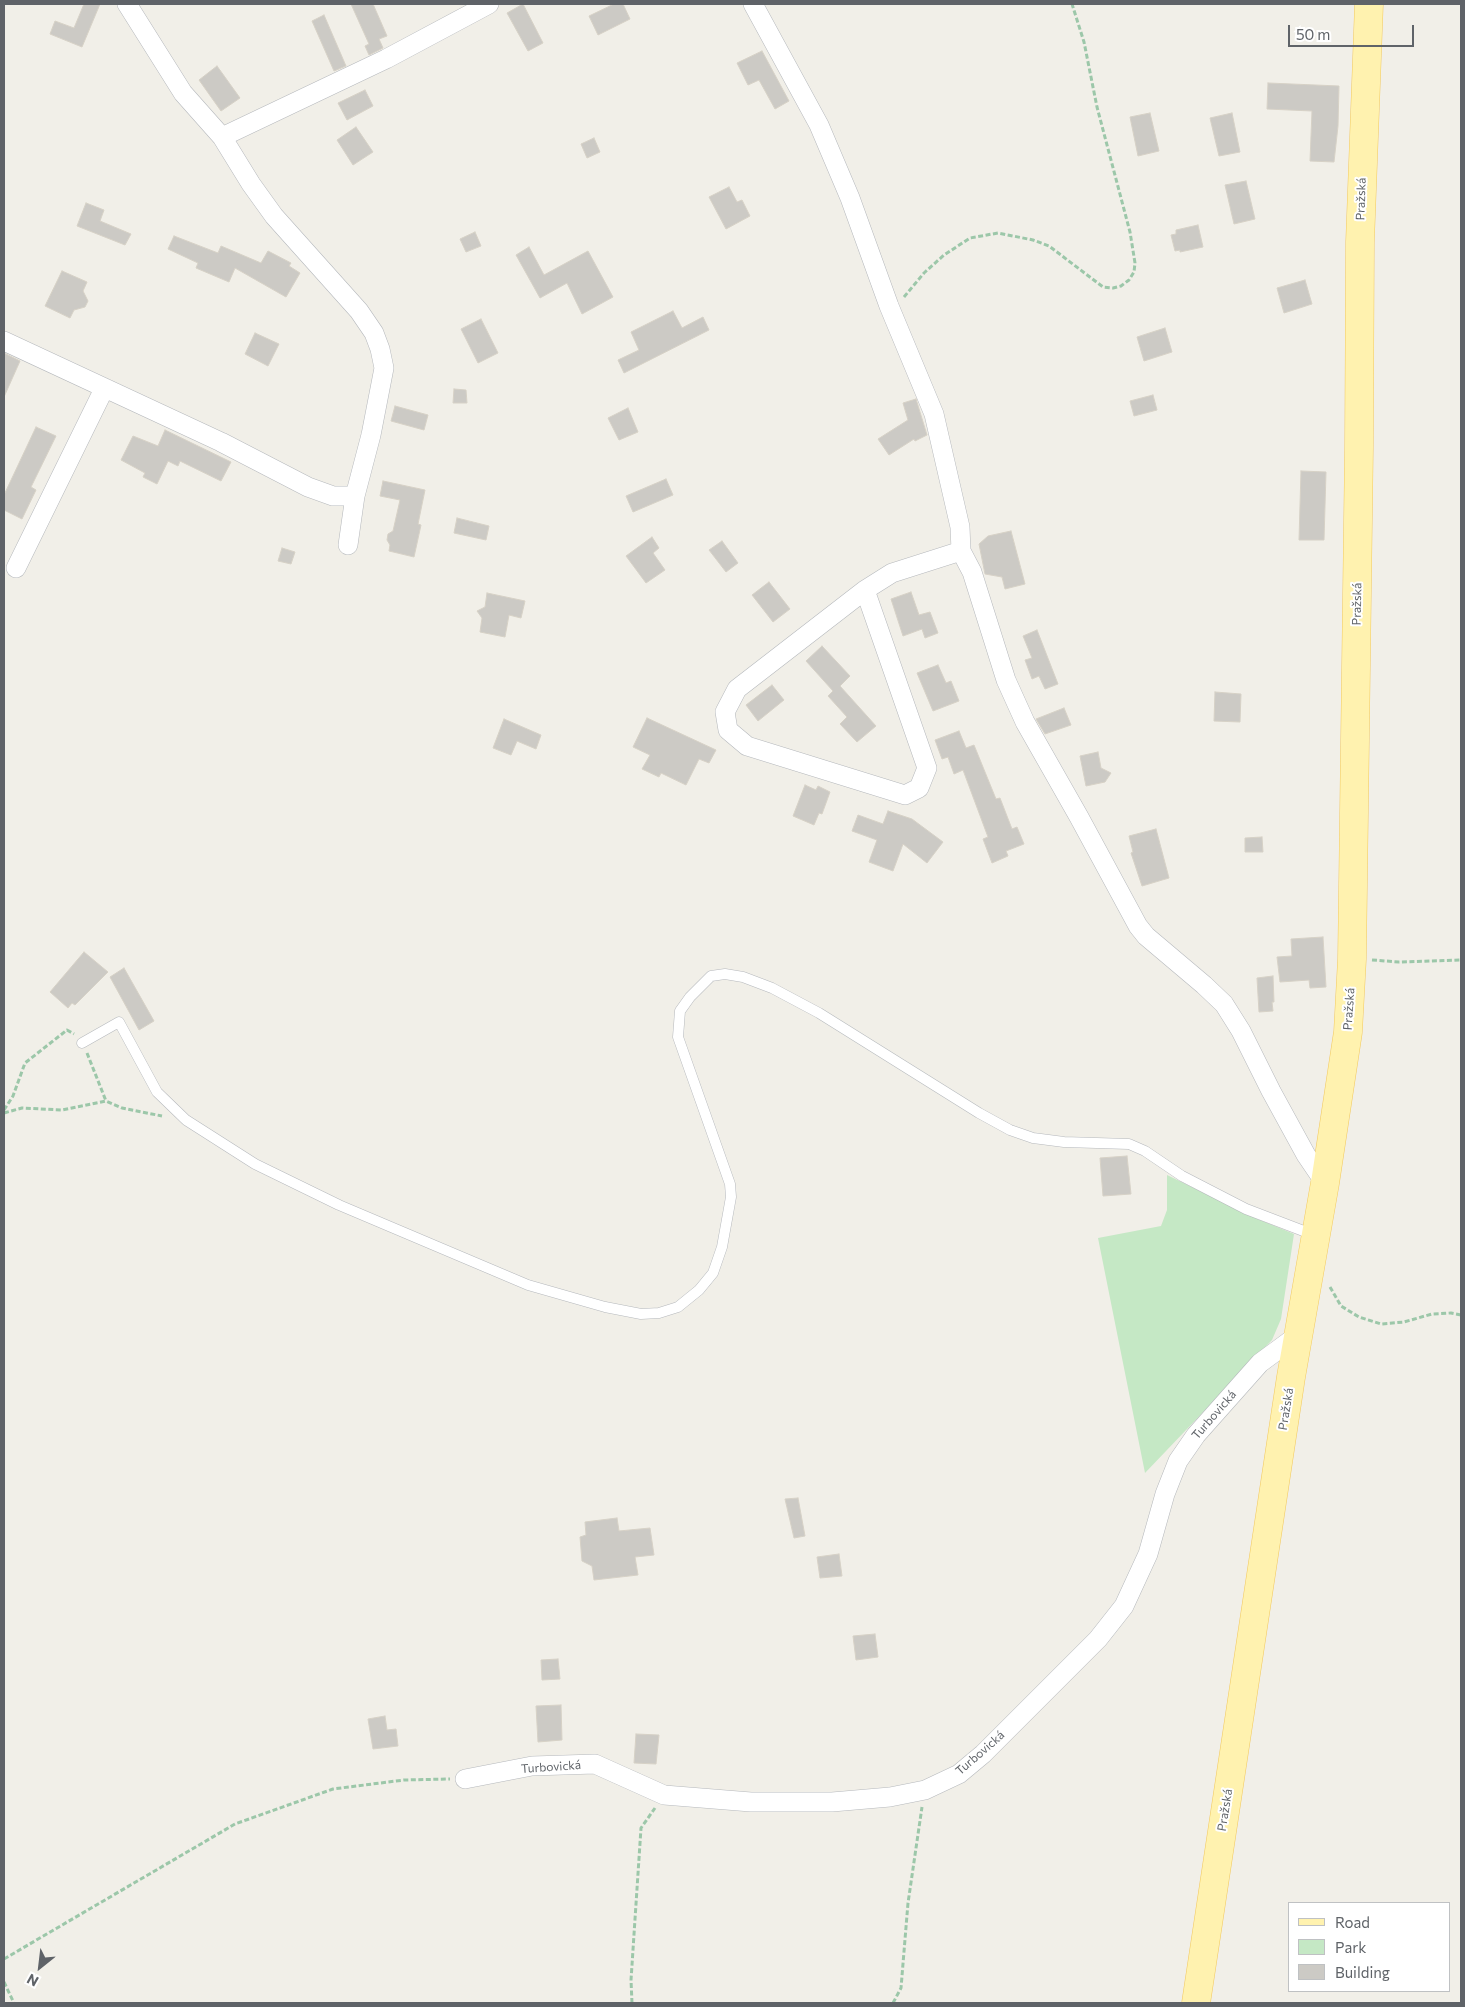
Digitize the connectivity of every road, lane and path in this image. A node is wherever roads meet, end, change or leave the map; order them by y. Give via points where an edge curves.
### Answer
1 (127, 4) edge
2 (489, 4) edge
3 (753, 4) edge
4 (1072, 4) edge
5 (1369, 4) edge
6 (222, 137) junction
7 (889, 306) junction
8 (4, 341) edge
9 (104, 389) junction
10 (355, 496) junction
11 (348, 545) dead end
12 (961, 551) junction
13 (16, 568) dead end
14 (865, 590) junction
15 (1352, 958) junction
16 (1461, 960) edge
17 (82, 1043) junction
18 (106, 1101) junction
19 (4, 1111) edge
20 (186, 1120) junction
21 (1325, 1183) junction
22 (1316, 1236) junction
23 (1328, 1281) dead end
24 (1461, 1315) edge
25 (1298, 1335) junction
26 (465, 1779) joint
27 (925, 1790) junction
28 (664, 1795) junction
29 (4, 1959) edge
30 (4, 1982) edge
31 (14, 2003) edge
32 (632, 2003) edge
33 (893, 2003) edge
34 (1196, 2003) edge

1 - 6 street via 183,93
2 - 6 street via 386,59
3 - 7 street via 819,125 850,198
4 - 7 path via 1130,232 1134,272 1121,286 1103,287 1049,246 998,233 970,238 944,255 905,297
5 - 15 main road, Pražská via 1360,242
6 - 10 street via 274,216 360,311 380,349 384,368
7 - 12 street via 934,414 960,527
8 - 9 street
9 - 10 street via 221,442 308,487 333,496
9 - 13 street
10 - 11 street
12 - 14 street via 892,573
12 - 21 street via 972,572 1006,680 1025,722 1132,917 1146,936 1224,1004 1306,1155
14 - 14 street via 737,689 725,712 728,730 747,746 905,795 919,788 927,768
15 - 16 path via 1399,962
15 - 21 main road, Pražská via 1348,1032
17 - 18 path
17 - 19 path via 67,1030 25,1063
17 - 20 lane via 119,1022 157,1092
18 - 19 path via 62,1110 22,1108
18 - 20 path via 122,1108
20 - 22 lane via 255,1164 331,1201 528,1285 605,1307 641,1314 659,1313 678,1307 699,1290 713,1273 722,1247 731,1197 730,1184 678,1037 680,1012 690,997 711,976 725,974 772,988 819,1013 1010,1130 1034,1138 1064,1142 1129,1144 1246,1209
21 - 22 main road, Pražská
22 - 25 main road, Pražská
23 - 24 path via 1341,1306 1359,1318 1381,1324 1432,1314
25 - 27 street, Turbovická via 1260,1363 1196,1435 1178,1461 1139,1577 1124,1606 1098,1639 983,1754 959,1774
25 - 34 main road, Pražská
26 - 28 street, Turbovická via 532,1766 595,1764
26 - 29 path via 404,1780 333,1789 235,1824
27 - 28 street, Turbovická via 832,1802 750,1802
27 - 33 path via 908,1903 901,1988
28 - 32 path via 641,1828
30 - 31 path

